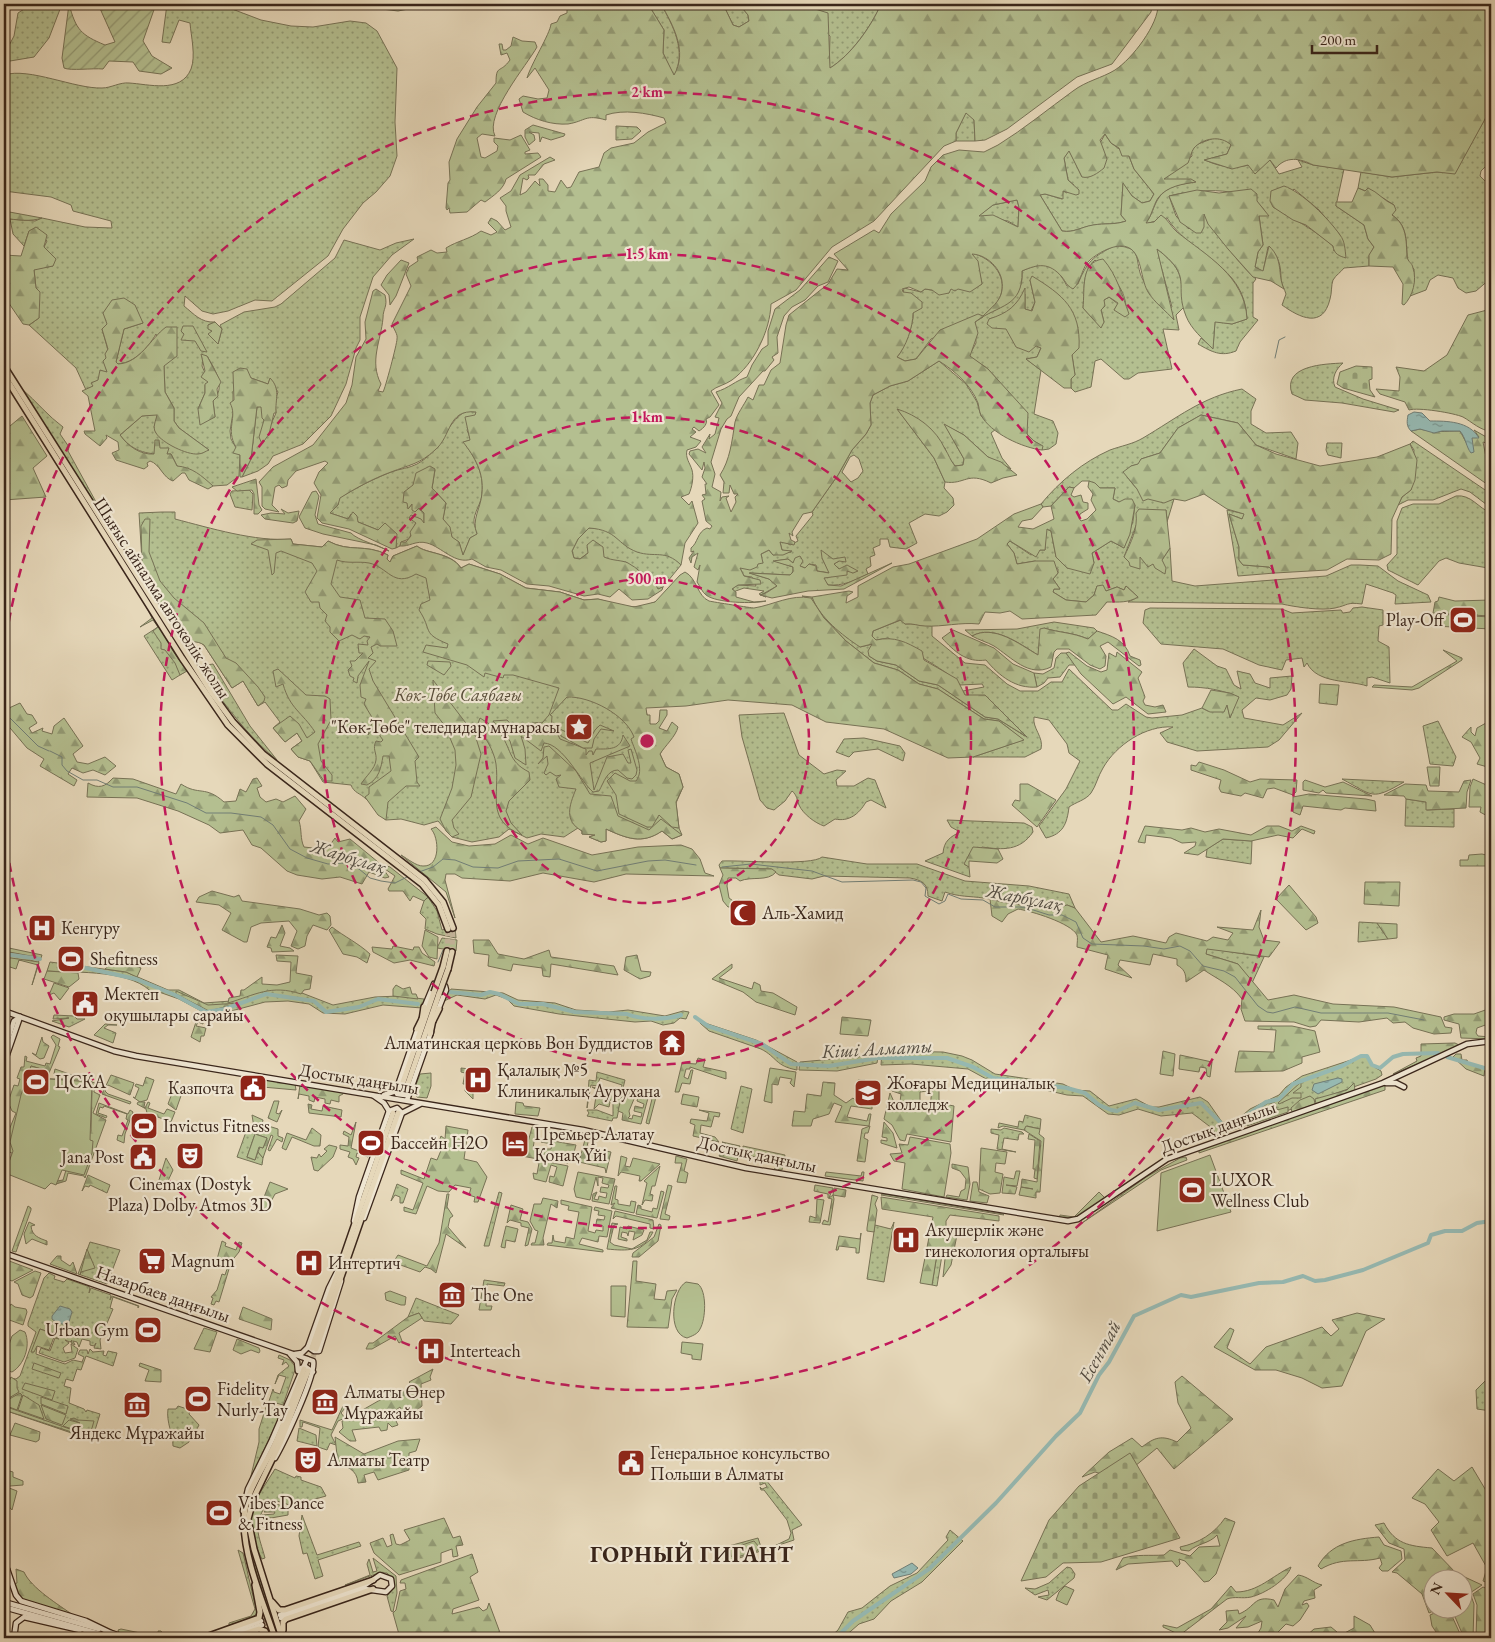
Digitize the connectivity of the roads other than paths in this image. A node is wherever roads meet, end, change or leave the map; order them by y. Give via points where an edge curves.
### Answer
1 (4, 366) edge
2 (4, 375) edge
3 (388, 854) junction
4 (450, 928) tunnel mouth
5 (450, 951) tunnel mouth
6 (434, 984) dead end
7 (445, 986) dead end
8 (434, 1002) junction
9 (424, 1007) junction
10 (439, 1009) junction
11 (4, 1011) edge
12 (20, 1017) junction
13 (423, 1018) junction
14 (433, 1020) junction
15 (417, 1029) junction
16 (430, 1034) junction
17 (1491, 1040) edge
18 (420, 1043) junction
19 (4, 1050) edge
20 (4, 1064) edge
21 (1383, 1082) junction
22 (1404, 1087) dead end
23 (403, 1092) junction
24 (368, 1094) junction
25 (380, 1096) junction
26 (407, 1100) junction
27 (424, 1103) junction
28 (395, 1112) junction
29 (356, 1227) junction
30 (4, 1253) edge
31 (314, 1349) junction
32 (289, 1353) junction
33 (307, 1359) junction
34 (306, 1370) junction
35 (296, 1380) junction
36 (290, 1408) junction
37 (276, 1431) junction
38 (272, 1440) junction
39 (266, 1462) junction
40 (255, 1479) junction
41 (255, 1577) junction
42 (373, 1580) junction
43 (4, 1589) edge
44 (373, 1589) junction
45 (268, 1595) junction
46 (4, 1602) edge
47 (4, 1607) edge
48 (4, 1621) edge
49 (97, 1633) junction
50 (113, 1636) edge
51 (8, 1638) edge
52 (14, 1638) edge
53 (128, 1638) edge
54 (203, 1638) edge
55 (214, 1638) edge
56 (223, 1638) edge
57 (232, 1638) edge
58 (268, 1638) edge
59 (275, 1638) edge
60 (283, 1638) edge

1 - 3 main road via 233,722 270,760
2 - 3 main road, Шығыс айналма автокөлік жолы via 182,658 228,725 260,758
3 - 4 main road via 433,892 446,908
5 - 8 main road, bridge
6 - 9 main road
7 - 10 main road
8 - 13 main road
8 - 14 main road
8 - 18 main road
9 - 13 main road
9 - 15 main road
10 - 14 main road
10 - 16 main road
11 - 12 main road, Достық даңғылы
12 - 19 main road via 14,1021
12 - 20 main road
12 - 24 main road, Достық даңғылы via 122,1053
13 - 15 main road
13 - 18 main road
14 - 16 main road
14 - 18 main road
15 - 23 main road
16 - 23 main road
17 - 21 main road, Достық даңғылы via 1449,1052
18 - 23 main road
21 - 22 main road
21 - 27 main road, Достық даңғылы via 1167,1159 1078,1219 1070,1221 746,1168 586,1130
23 - 25 main road
23 - 26 main road
23 - 27 main road
24 - 25 main road, Достық даңғылы
24 - 28 main road via 382,1100
25 - 26 main road, Достық даңғылы
26 - 27 main road, Достық даңғылы
27 - 28 main road
28 - 29 main road
28 - 29 main road via 359,1197
29 - 31 main road
29 - 31 main road via 338,1270
30 - 32 main road, Назарбаев даңғылы
31 - 32 main road via 300,1354
32 - 33 main road, Назарбаев даңғылы
32 - 35 main road via 298,1364
33 - 34 main road
33 - 34 main road, Назарбаев даңғылы via 313,1361
34 - 35 main road
34 - 36 main road
34 - 45 main road via 252,1502 248,1524
35 - 37 main road
36 - 37 main road
36 - 39 main road
37 - 38 main road
38 - 39 main road
38 - 40 main road
39 - 40 main road
40 - 41 main road via 246,1506 244,1530
41 - 54 main road via 259,1618
41 - 59 main road
42 - 44 main road via 383,1574 392,1583 386,1592
42 - 44 main road via 281,1616
42 - 45 main road via 282,1610 275,1607
43 - 50 main road via 7,1568 21,1601 86,1621
44 - 60 main road via 286,1619 282,1626
45 - 60 main road
46 - 50 main road
47 - 49 main road
48 - 51 main road
49 - 50 main road
49 - 52 main road via 24,1618 16,1623
50 - 53 main road
55 - 56 main road via 262,1623
57 - 58 main road via 259,1629 265,1631

